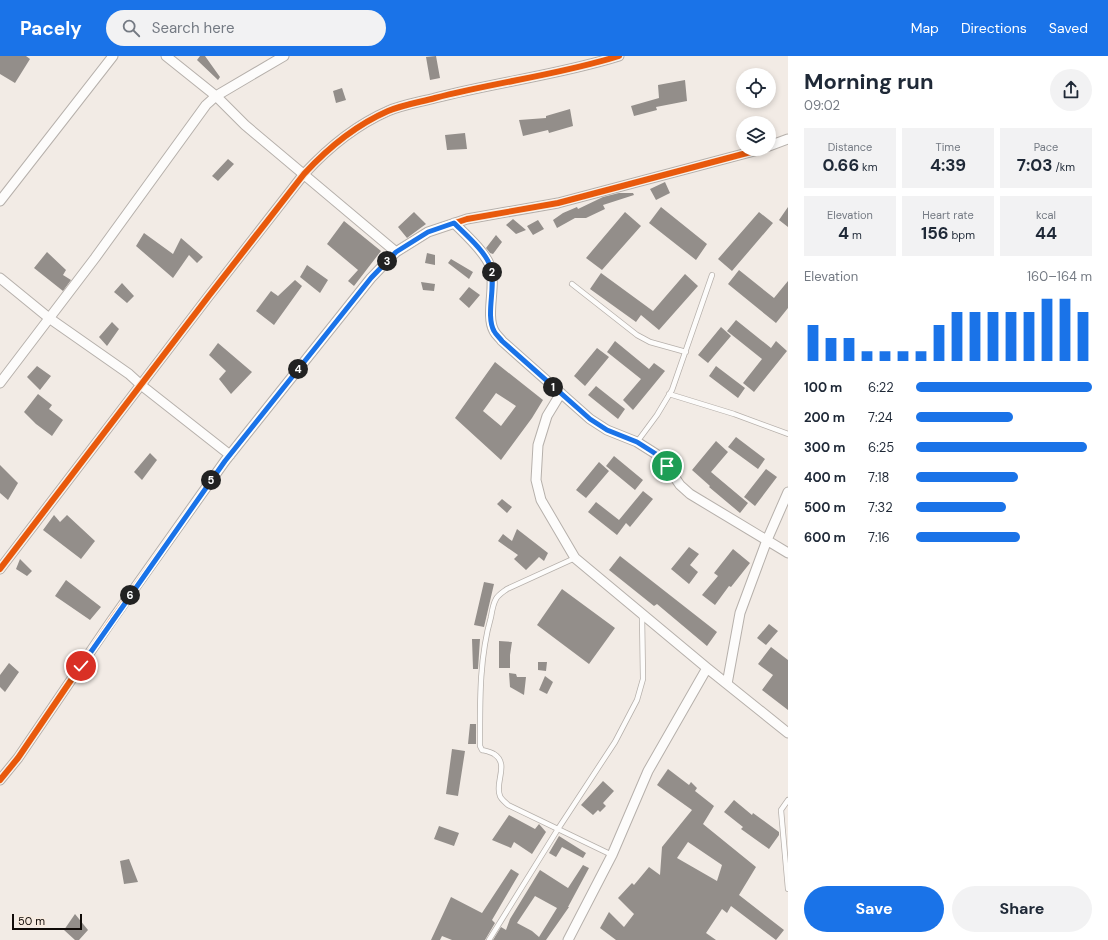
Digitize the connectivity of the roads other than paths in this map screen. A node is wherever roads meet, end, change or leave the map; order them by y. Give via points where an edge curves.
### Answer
1 (112, 56) edge
2 (166, 56) edge
3 (284, 56) edge
4 (619, 56) edge
5 (216, 96) junction
6 (788, 139) edge
7 (776, 143) edge
8 (736, 156) edge
9 (304, 174) junction
10 (0, 201) edge
11 (454, 223) junction
12 (396, 252) junction
13 (712, 275) dead end
14 (0, 278) edge
15 (572, 284) dead end
16 (49, 318) junction
17 (686, 352) junction
18 (0, 383) edge
19 (141, 385) junction
20 (561, 393) junction
21 (669, 394) junction
22 (788, 434) edge
23 (637, 442) junction
24 (230, 455) junction
25 (786, 496) edge
26 (788, 510) edge
27 (767, 540) junction
28 (788, 553) edge
29 (575, 558) junction
30 (0, 569) edge
31 (642, 613) junction
32 (707, 668) junction
33 (727, 684) junction
34 (788, 733) edge
35 (0, 780) edge
36 (788, 800) edge
37 (558, 829) junction
38 (612, 855) junction
39 (788, 889) edge
40 (489, 940) edge
41 (568, 940) edge

1 - 10 street
2 - 5 street
3 - 5 street
4 - 9 street via 593,64 474,88 389,111 357,127
5 - 9 street via 245,126
5 - 16 street via 186,130
6 - 7 street
8 - 11 street via 558,203
9 - 12 street
9 - 19 street
11 - 12 street via 428,232
11 - 20 street via 485,256 490,265 491,320 494,330 502,341
12 - 24 street via 371,278
13 - 17 lane
14 - 16 street
15 - 17 lane via 637,335 650,342
16 - 18 street
16 - 19 street
17 - 21 lane
19 - 24 street
19 - 30 street
20 - 23 street via 590,419 607,430
20 - 29 street via 547,416 538,445 536,480 541,500
21 - 22 lane
21 - 23 lane
23 - 27 street via 656,454 690,494
24 - 35 street
25 - 26 street
25 - 27 street
27 - 28 street
27 - 33 street via 740,613
29 - 31 street
29 - 37 lane via 508,589 496,599 486,634 480,694 480,746 482,750 494,754 499,759 502,767 498,790 500,798 508,805
31 - 32 street
31 - 37 lane via 643,679 637,700 615,742
32 - 33 street
32 - 38 street via 648,771
33 - 34 street
36 - 39 lane via 781,810
37 - 38 lane
37 - 40 lane
38 - 41 street

